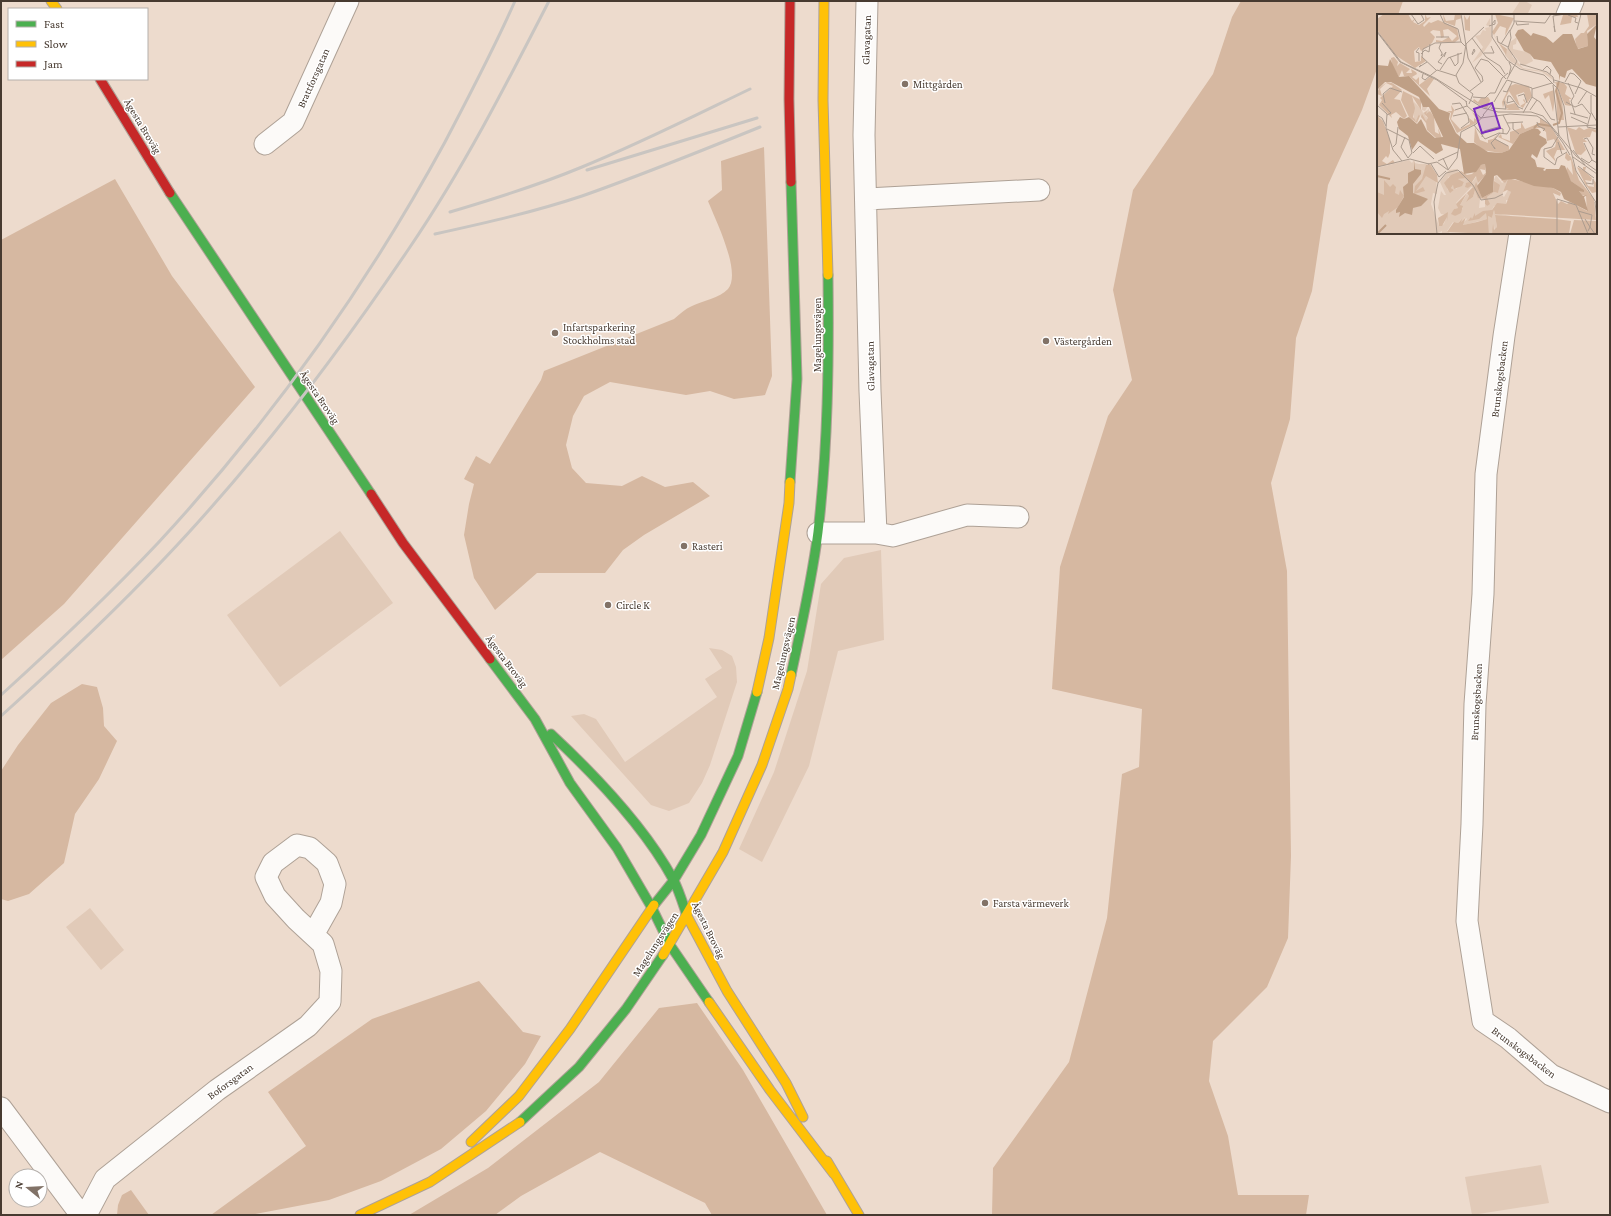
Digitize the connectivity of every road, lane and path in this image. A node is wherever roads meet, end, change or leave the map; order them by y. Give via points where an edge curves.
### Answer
1 (348, 1) edge
2 (790, 1) edge
3 (824, 1) edge
4 (867, 1) edge
5 (1573, 1) edge
6 (1567, 14) edge
7 (101, 80) edge
8 (265, 144) dead end
9 (1038, 190) dead end
10 (866, 199) junction
11 (1520, 234) edge
12 (1018, 518) dead end
13 (876, 532) junction
14 (818, 533) junction
15 (535, 719) junction
16 (674, 880) junction
17 (652, 908) junction
18 (687, 916) junction
19 (313, 936) dead end
20 (670, 945) junction
21 (1610, 1102) edge
22 (1, 1108) edge
23 (834, 1174) junction
24 (430, 1182) junction
25 (82, 1215) edge
26 (86, 1215) edge
27 (360, 1215) edge
28 (859, 1215) edge

1 - 8 street, Brattforsgatan via 293,122
2 - 16 main road, Magelungsvägen via 789,99 797,379 789,503 761,678 738,756 701,835
3 - 14 main road, Magelungsvägen via 823,100 829,378
4 - 10 street, Glavagatan via 864,135
5 - 6 street
7 - 15 main road, Ågesta Broväg via 166,188 403,542
9 - 10 street
10 - 13 street, Glavagatan
11 - 21 street, Brunskogsbacken via 1486,474 1483,594 1475,704 1466,921 1484,1021 1551,1075
12 - 13 street via 967,515 893,536
13 - 14 street
14 - 18 main road, Magelungsvägen via 805,612 788,689 772,737 722,852
15 - 16 main road, Ågesta Broväg via 588,769 649,841
15 - 17 main road, Ågesta Broväg via 570,783 617,848
16 - 17 main road, Magelungsvägen
16 - 18 main road, Ågesta Broväg
17 - 20 main road, Ågesta Broväg
17 - 24 main road, Magelungsvägen via 570,1029 519,1096
18 - 20 main road, Magelungsvägen
18 - 23 main road, Ågesta Broväg via 727,992 786,1083
19 - 26 street, Boforsgatan via 323,944 331,971 330,1002 308,1026 217,1090 105,1179
20 - 23 main road, Ågesta Broväg via 770,1090
20 - 24 main road, Magelungsvägen via 626,1009 579,1068 520,1122
22 - 25 street
23 - 28 main road, Ågesta Broväg
24 - 27 main road, Magelungsvägen

